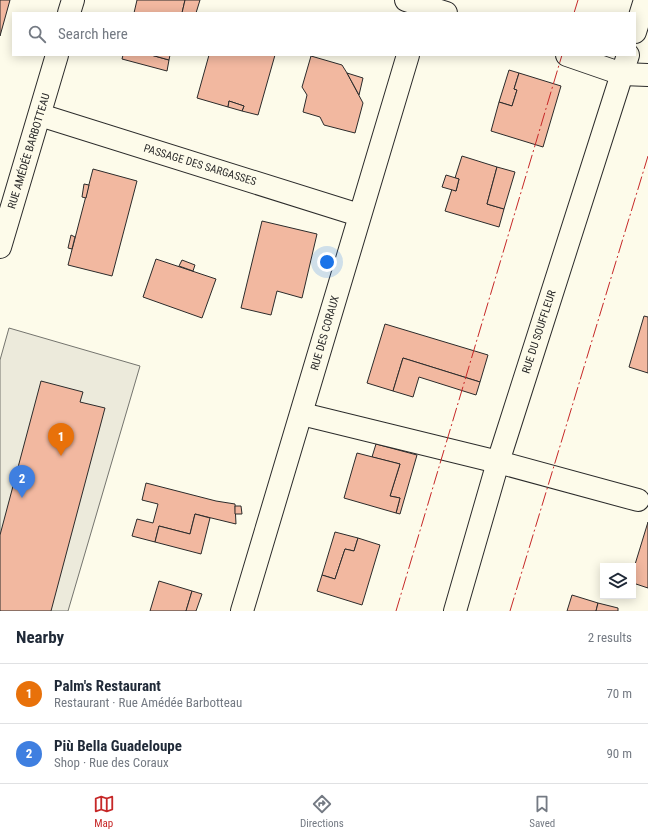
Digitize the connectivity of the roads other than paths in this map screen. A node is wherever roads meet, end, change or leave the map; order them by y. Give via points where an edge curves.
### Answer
1 (73, 0) edge
2 (645, 0) edge
3 (419, 4) edge
4 (69, 12) edge
5 (443, 12) edge
6 (636, 29) edge
7 (57, 56) edge
8 (408, 56) edge
9 (573, 56) edge
10 (625, 64) edge
11 (648, 75) edge
12 (40, 115) junction
13 (360, 215) junction
14 (0, 247) edge
15 (302, 414) junction
16 (498, 462) junction
17 (638, 500) dead end
18 (242, 611) edge
19 (455, 611) edge

1 - 4 street
2 - 6 street
3 - 5 street
7 - 12 street, RUE AMÉDÉE BARBOTTEAU
8 - 13 street, RUE DES CORAUX
9 - 10 street
10 - 11 street
10 - 16 street, RUE DU SOUFFLEUR
12 - 13 street, PASSAGE DES SARGASSES
12 - 14 street, RUE AMÉDÉE BARBOTTEAU
13 - 15 street, RUE DES CORAUX
15 - 16 street
15 - 18 street, RUE DES CORAUX
16 - 17 street
16 - 19 street, RUE DU SOUFFLEUR

